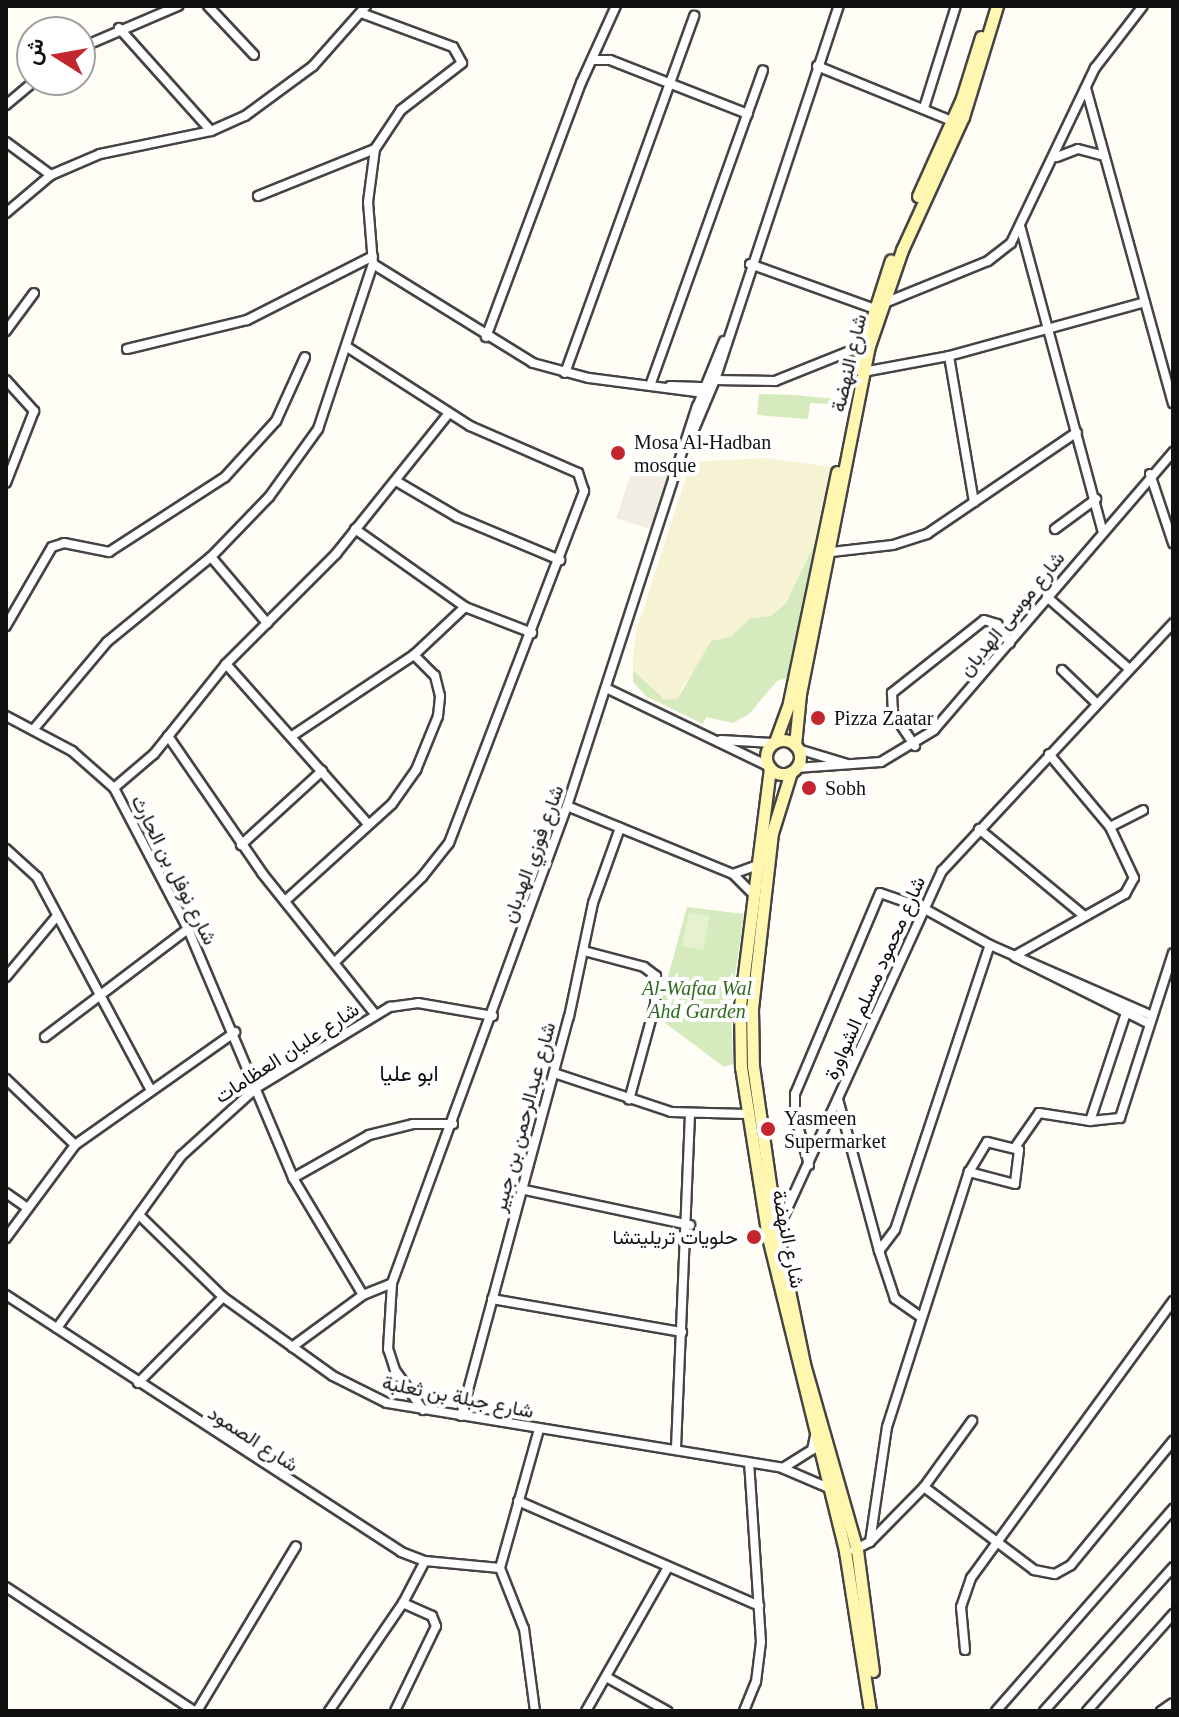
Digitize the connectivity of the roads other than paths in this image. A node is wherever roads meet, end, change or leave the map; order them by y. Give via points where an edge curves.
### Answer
1 (178, 6) edge
2 (208, 6) edge
3 (616, 6) edge
4 (839, 6) edge
5 (956, 6) edge
6 (990, 6) edge
7 (997, 6) edge
8 (1143, 6) edge
9 (364, 10) edge
10 (694, 16) dead end
11 (119, 28) junction
12 (96, 40) edge
13 (254, 55) dead end
14 (595, 60) junction
15 (817, 66) junction
16 (763, 70) dead end
17 (669, 85) junction
18 (1086, 88) junction
19 (924, 108) junction
20 (748, 114) junction
21 (952, 121) junction
22 (211, 131) junction
23 (6, 142) edge
24 (375, 149) junction
25 (1104, 156) junction
26 (1057, 157) junction
27 (51, 175) junction
28 (258, 196) dead end
29 (6, 213) edge
30 (1021, 229) junction
31 (373, 260) junction
32 (750, 264) junction
33 (34, 293) dead end
34 (1145, 302) junction
35 (877, 306) junction
36 (1050, 329) junction
37 (6, 331) edge
38 (486, 337) junction
39 (347, 347) junction
40 (860, 347) junction
41 (127, 349) dead end
42 (949, 356) junction
43 (305, 357) dead end
44 (863, 372) junction
45 (565, 373) junction
46 (6, 380) edge
47 (651, 383) junction
48 (669, 387) junction
49 (709, 388) junction
50 (685, 393) junction
51 (1173, 403) edge
52 (697, 407) junction
53 (448, 414) junction
54 (692, 432) junction
55 (1077, 432) junction
56 (1173, 452) edge
57 (1150, 474) junction
58 (396, 481) junction
59 (6, 483) edge
60 (1096, 499) junction
61 (974, 502) junction
62 (355, 529) junction
63 (1055, 529) dead end
64 (1102, 530) junction
65 (1173, 543) edge
66 (825, 553) junction
67 (211, 557) junction
68 (560, 560) junction
69 (1047, 597) junction
70 (465, 607) junction
71 (267, 623) junction
72 (1173, 623) edge
73 (6, 626) edge
74 (532, 633) junction
75 (1010, 643) junction
76 (414, 655) junction
77 (226, 664) junction
78 (1127, 667) junction
79 (1062, 670) dead end
80 (608, 689) junction
81 (1096, 703) junction
82 (6, 716) edge
83 (33, 730) junction
84 (168, 736) junction
85 (292, 736) junction
86 (715, 740) junction
87 (774, 742) junction
88 (915, 746) junction
89 (797, 747) junction
90 (1049, 754) junction
91 (855, 766) junction
92 (769, 767) junction
93 (794, 770) junction
94 (322, 771) junction
95 (114, 788) junction
96 (567, 806) junction
97 (1143, 810) dead end
98 (368, 824) junction
99 (1110, 827) junction
100 (620, 828) junction
101 (979, 829) junction
102 (241, 845) junction
103 (6, 849) edge
104 (758, 865) junction
105 (733, 874) junction
106 (754, 895) junction
107 (285, 901) junction
108 (923, 908) junction
109 (57, 916) junction
110 (1084, 916) junction
111 (188, 929) junction
112 (990, 945) junction
113 (584, 951) junction
114 (1004, 951) junction
115 (1173, 953) edge
116 (1018, 954) junction
117 (336, 961) junction
118 (6, 977) edge
119 (1062, 979) junction
120 (1076, 986) junction
121 (100, 994) junction
122 (1126, 1013) junction
123 (375, 1014) junction
124 (493, 1016) junction
125 (1149, 1019) junction
126 (235, 1032) junction
127 (45, 1037) dead end
128 (554, 1073) junction
129 (6, 1079) edge
130 (256, 1088) junction
131 (150, 1089) junction
132 (838, 1099) junction
133 (629, 1100) junction
134 (747, 1114) junction
135 (690, 1116) junction
136 (1090, 1121) junction
137 (453, 1124) junction
138 (75, 1145) junction
139 (1016, 1146) junction
140 (809, 1166) junction
141 (969, 1172) junction
142 (293, 1178) junction
143 (520, 1189) junction
144 (6, 1193) edge
145 (26, 1207) junction
146 (139, 1215) junction
147 (690, 1225) junction
148 (777, 1232) junction
149 (6, 1238) edge
150 (879, 1251) junction
151 (392, 1283) junction
152 (6, 1295) edge
153 (363, 1295) junction
154 (223, 1297) junction
155 (492, 1299) junction
156 (1173, 1301) edge
157 (921, 1317) junction
158 (57, 1328) junction
159 (682, 1332) junction
160 (292, 1347) junction
161 (138, 1383) junction
162 (423, 1410) junction
163 (461, 1416) junction
164 (972, 1421) dead end
165 (539, 1429) junction
166 (815, 1436) junction
167 (1173, 1441) edge
168 (676, 1448) junction
169 (749, 1463) junction
170 (782, 1468) junction
171 (924, 1487) junction
172 (832, 1490) junction
173 (518, 1501) junction
174 (1173, 1509) edge
175 (999, 1541) junction
176 (870, 1542) junction
177 (296, 1546) dead end
178 (851, 1550) junction
179 (425, 1561) junction
180 (668, 1567) junction
181 (1173, 1567) edge
182 (500, 1568) junction
183 (9, 1589) edge
184 (6, 1600) edge
185 (403, 1603) junction
186 (759, 1606) junction
187 (1173, 1614) edge
188 (965, 1650) dead end
189 (608, 1678) junction
190 (1173, 1703) edge
191 (195, 1711) edge
192 (329, 1711) edge
193 (395, 1711) edge
194 (535, 1711) edge
195 (586, 1711) edge
196 (667, 1711) edge
197 (744, 1711) edge
198 (870, 1711) edge
199 (878, 1711) edge
200 (996, 1711) edge
201 (1044, 1711) edge
202 (1087, 1711) edge
203 (1161, 1711) edge

1 - 11 street
2 - 13 street
3 - 14 street
4 - 15 street, شارع فوزي الهدبان
5 - 19 street
6 - 21 street, شارع النهضة
7 - 35 street, شارع النهضة via 963,117
8 - 18 street via 1107,48
9 - 22 street via 289,88
9 - 24 street via 453,47 462,58 457,72 401,110
10 - 17 street
11 - 12 street
11 - 22 street
14 - 17 street via 610,60
14 - 38 street via 581,83
15 - 19 street
15 - 32 street, شارع فوزي الهدبان
16 - 20 street
17 - 20 street
17 - 45 street
18 - 25 street
18 - 26 street
19 - 21 street
20 - 47 street
21 - 35 street, شارع النهضة
22 - 27 street via 112,151
23 - 27 street
24 - 28 street
24 - 31 street via 368,202
25 - 26 street via 1078,149
25 - 34 street
26 - 30 street
27 - 29 street
30 - 35 street via 988,261
30 - 36 street
31 - 38 street
31 - 39 street
31 - 41 street via 247,320
32 - 35 street
32 - 49 street, شارع فوزي الهدبان
33 - 37 street
34 - 36 street
34 - 51 street
35 - 40 street, شارع النهضة
35 - 44 street, شارع النهضة
36 - 42 street
36 - 55 street
38 - 45 street via 533,363
39 - 53 street
39 - 67 street via 306,449
40 - 49 street via 775,381
40 - 66 street, شارع النهضة
42 - 44 street
42 - 61 street
43 - 73 street via 276,421 225,477 109,552 64,543 52,547
44 - 66 street, شارع النهضة
45 - 47 street
46 - 59 street via 34,411
47 - 48 street
48 - 49 street
48 - 50 street
49 - 50 street
49 - 52 street, شارع فوزي الهدبان
49 - 54 street, شارع فوزي الهدبان
50 - 52 street
52 - 54 street, شارع فوزي الهدبان
53 - 58 street
53 - 68 street via 582,478 580,505
54 - 80 street, شارع فوزي الهدبان
55 - 60 street
55 - 61 street
56 - 57 street, شارع موسى الهدبان
57 - 64 street, شارع موسى الهدبان
57 - 65 street
58 - 62 street
58 - 68 street via 457,517
60 - 63 street
60 - 64 street
61 - 66 street via 916,538
62 - 70 street
62 - 71 street
64 - 69 street, شارع موسى الهدبان
66 - 87 street, شارع النهضة via 788,707
66 - 89 street, شارع النهضة
67 - 71 street
67 - 83 street via 107,642
68 - 74 street
69 - 75 street, شارع موسى الهدبان
69 - 78 street
70 - 74 street
70 - 76 street
71 - 77 street
72 - 78 street, شارع محمود مسلم الشواورة
74 - 117 street via 449,843 422,877
75 - 88 street, شارع موسى الهدبان via 948,717
75 - 88 street via 997,624 984,620 892,693 893,713
76 - 85 street
76 - 98 street via 439,688 438,716 405,789
77 - 84 street
77 - 85 street
78 - 81 street, شارع محمود مسلم الشواورة
79 - 81 street
80 - 86 street
80 - 96 street, شارع فوزي الهدبان
81 - 90 street, شارع محمود مسلم الشواورة
82 - 83 street, شارع نوفل بن الحارث
83 - 95 street, شارع نوفل بن الحارث via 85,760
84 - 95 street
84 - 102 street
85 - 94 street
86 - 87 street
86 - 92 street
87 - 89 street
87 - 92 street, شارع النهضة via 766,756
88 - 91 street, شارع موسى الهدبان via 893,758
89 - 91 street, شارع موسى الهدبان
89 - 93 street, شارع النهضة
90 - 99 street
90 - 101 street, شارع محمود مسلم الشواورة
91 - 93 street, شارع موسى الهدبان
92 - 93 street
92 - 104 street, شارع النهضة
93 - 148 street, شارع النهضة via 772,833 752,1009 757,1112
94 - 98 street
94 - 102 street
95 - 111 street, شارع نوفل بن الحارث
96 - 100 street
96 - 124 street, شارع فوزي الهدبان
97 - 99 street
98 - 107 street
99 - 110 street via 1134,883 1125,894
100 - 105 street
100 - 113 street, شارع عبدالرحمن بن جبير via 593,903
101 - 108 street, شارع محمود مسلم الشواورة via 942,871
101 - 110 street
102 - 107 street
103 - 109 street via 37,877
104 - 105 street
104 - 106 street, شارع النهضة
105 - 106 street
106 - 134 street, شارع النهضة via 740,1021
107 - 117 street
108 - 112 street
108 - 132 street, شارع محمود مسلم الشواورة
108 - 140 street via 884,892 871,910 795,1094 795,1115
109 - 118 street
109 - 121 street
110 - 116 street
111 - 121 street
111 - 126 street, شارع نوفل بن الحارث
112 - 114 street
112 - 150 street via 892,1237
113 - 128 street, شارع عبدالرحمن بن جبير
113 - 133 street via 644,967 656,976 655,1005
114 - 116 street
114 - 119 street
115 - 125 street
116 - 119 street
117 - 123 street
119 - 120 street
120 - 122 street
120 - 125 street
121 - 127 street
121 - 131 street
122 - 125 street
122 - 136 street
123 - 124 street, شارع عليان العظامات via 418,1003
123 - 130 street, شارع عليان العظامات
124 - 137 street, شارع فوزي الهدبان
125 - 136 street via 1124,1112 1114,1122
126 - 130 street, شارع نوفل بن الحارث
126 - 131 street
128 - 133 street
128 - 143 street, شارع عبدالرحمن بن جبير
129 - 138 street
130 - 142 street, شارع نوفل بن الحارث
130 - 146 street, شارع عليان العظامات via 198,1137
131 - 138 street
132 - 140 street, شارع محمود مسلم الشواورة
132 - 150 street
133 - 135 street
134 - 135 street
134 - 166 street, شارع النهضة via 768,1237
135 - 147 street
136 - 139 street via 1039,1113
137 - 142 street via 413,1124 369,1135
137 - 151 street, شارع فوزي الهدبان
138 - 145 street
139 - 141 street via 983,1144
139 - 141 street via 1021,1162 1015,1184
140 - 148 street, شارع محمود مسلم الشواورة
141 - 157 street
142 - 153 street, شارع نوفل بن الحارث
143 - 147 street
143 - 155 street, شارع عبدالرحمن بن جبير
144 - 145 street
145 - 149 street
146 - 154 street, شارع جبلة بن ثعلبة
146 - 158 street, شارع عليان العظامات
147 - 159 street
148 - 178 street, شارع النهضة
150 - 157 street via 895,1299
151 - 153 street
151 - 162 street, شارع فوزي الهدبان via 388,1349 401,1380
152 - 158 street, شارع الصمود
153 - 160 street
154 - 160 street, شارع جبلة بن ثعلبة
154 - 161 street
155 - 159 street
155 - 163 street, شارع عبدالرحمن بن جبير
156 - 175 street
157 - 176 street via 887,1427
158 - 161 street, شارع الصمود
159 - 168 street
160 - 162 street, شارع جبلة بن ثعلبة via 368,1395
161 - 179 street, شارع الصمود via 401,1552
162 - 163 street, شارع جبلة بن ثعلبة
163 - 165 street, شارع جبلة بن ثعلبة
164 - 171 street
165 - 168 street, شارع جبلة بن ثعلبة
165 - 173 street
166 - 170 street via 812,1450
166 - 172 street, شارع النهضة
167 - 175 street via 1063,1571 1045,1575 1034,1570
168 - 169 street, شارع جبلة بن ثعلبة
169 - 170 street, شارع جبلة بن ثعلبة
169 - 186 street
170 - 172 street, شارع جبلة بن ثعلبة
171 - 175 street
171 - 176 street
172 - 178 street, شارع النهضة
173 - 180 street
173 - 182 street
174 - 200 street
175 - 188 street via 963,1592
176 - 178 street
177 - 191 street
178 - 198 street, شارع النهضة
178 - 199 street, شارع النهضة
179 - 182 street, شارع الصمود
179 - 185 street
180 - 186 street
180 - 189 street
181 - 201 street
182 - 194 street via 524,1629
183 - 184 street
183 - 191 street
185 - 192 street
185 - 193 street via 432,1616 436,1626
186 - 197 street via 759,1668
187 - 202 street
189 - 195 street
189 - 196 street
190 - 203 street

